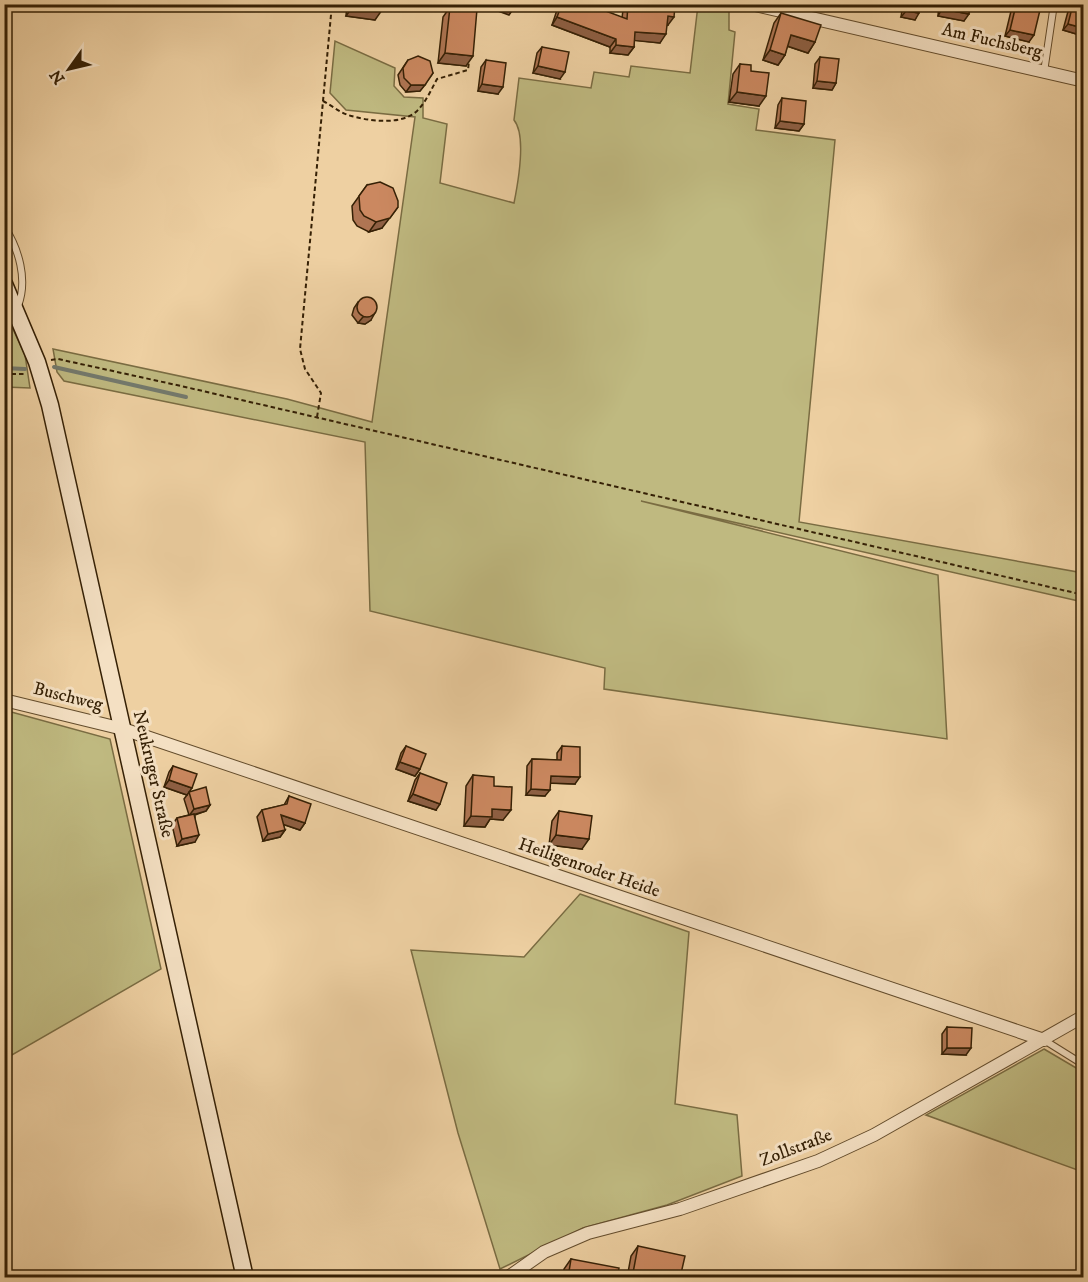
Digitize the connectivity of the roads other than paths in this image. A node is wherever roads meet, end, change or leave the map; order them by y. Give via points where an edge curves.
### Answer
1 (751, 4) edge
2 (1054, 4) edge
3 (783, 8) edge
4 (1044, 72) junction
5 (1083, 81) edge
6 (4, 226) edge
7 (4, 284) edge
8 (16, 309) junction
9 (4, 700) edge
10 (123, 729) junction
11 (1083, 1016) edge
12 (1044, 1040) junction
13 (1083, 1065) edge
14 (245, 1278) edge
15 (507, 1278) edge

1 - 3 street, Am Fuchsberg
2 - 4 lane
3 - 4 street, Am Fuchsberg
4 - 5 street, Am Fuchsberg
6 - 8 lane via 23,279
7 - 8 street, Neukruger Straße
8 - 10 street, Neukruger Straße via 39,368
9 - 10 street, Buschweg
10 - 12 street, Heiligenroder Heide
10 - 14 street, Neukruger Straße
11 - 12 street, Zollstraße
12 - 13 lane
12 - 15 street, Zollstraße via 874,1135 818,1161 680,1209 588,1233 544,1252

